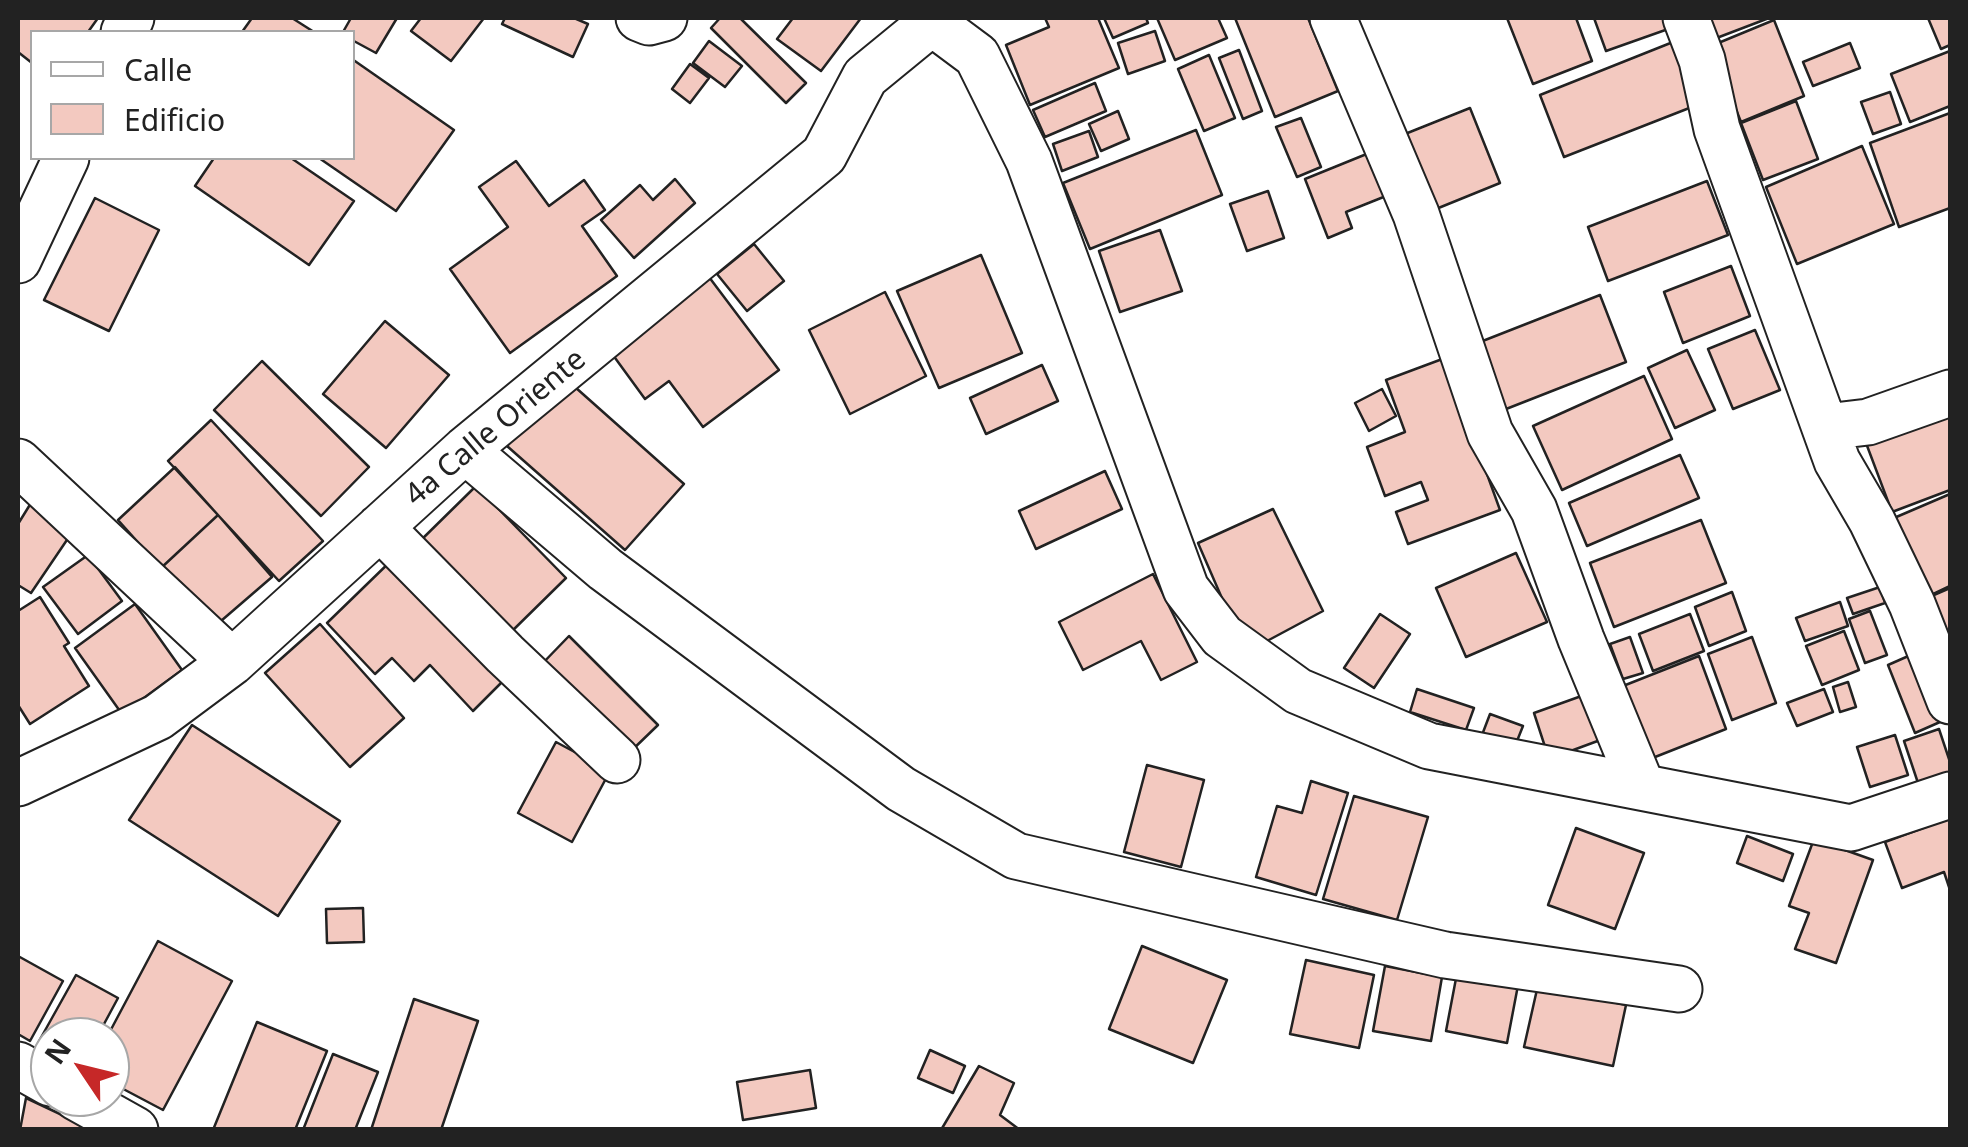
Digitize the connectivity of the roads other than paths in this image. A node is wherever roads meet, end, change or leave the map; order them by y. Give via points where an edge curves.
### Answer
1 (638, 18) edge
2 (664, 18) edge
3 (1334, 18) edge
4 (1686, 18) edge
5 (931, 19) edge
6 (65, 160) edge
7 (18, 260) edge
8 (1950, 392) edge
9 (1826, 428) junction
10 (465, 450) junction
11 (18, 462) edge
12 (380, 527) junction
13 (232, 662) junction
14 (1950, 701) edge
15 (617, 760) dead end
16 (18, 783) edge
17 (1642, 787) junction
18 (1950, 794) edge
19 (1678, 989) dead end
20 (112, 1117) edge
21 (135, 1130) edge

1 - 2 street
3 - 17 street via 1416,214 1490,433 1534,510
4 - 9 street via 1718,130
5 - 10 street, 4a Calle Oriente via 865,77 824,155
5 - 17 street via 977,56 1029,161 1186,589 1222,636 1298,691 1429,746
6 - 7 street
8 - 9 street via 1868,422
9 - 14 street via 1912,604
10 - 12 street, 4a Calle Oriente
10 - 19 street via 605,568 901,789 1016,856 1445,955
11 - 13 street
12 - 13 street, 4a Calle Oriente
12 - 15 street
13 - 16 street, 4a Calle Oriente via 158,717
17 - 18 street via 1852,828
20 - 21 street

